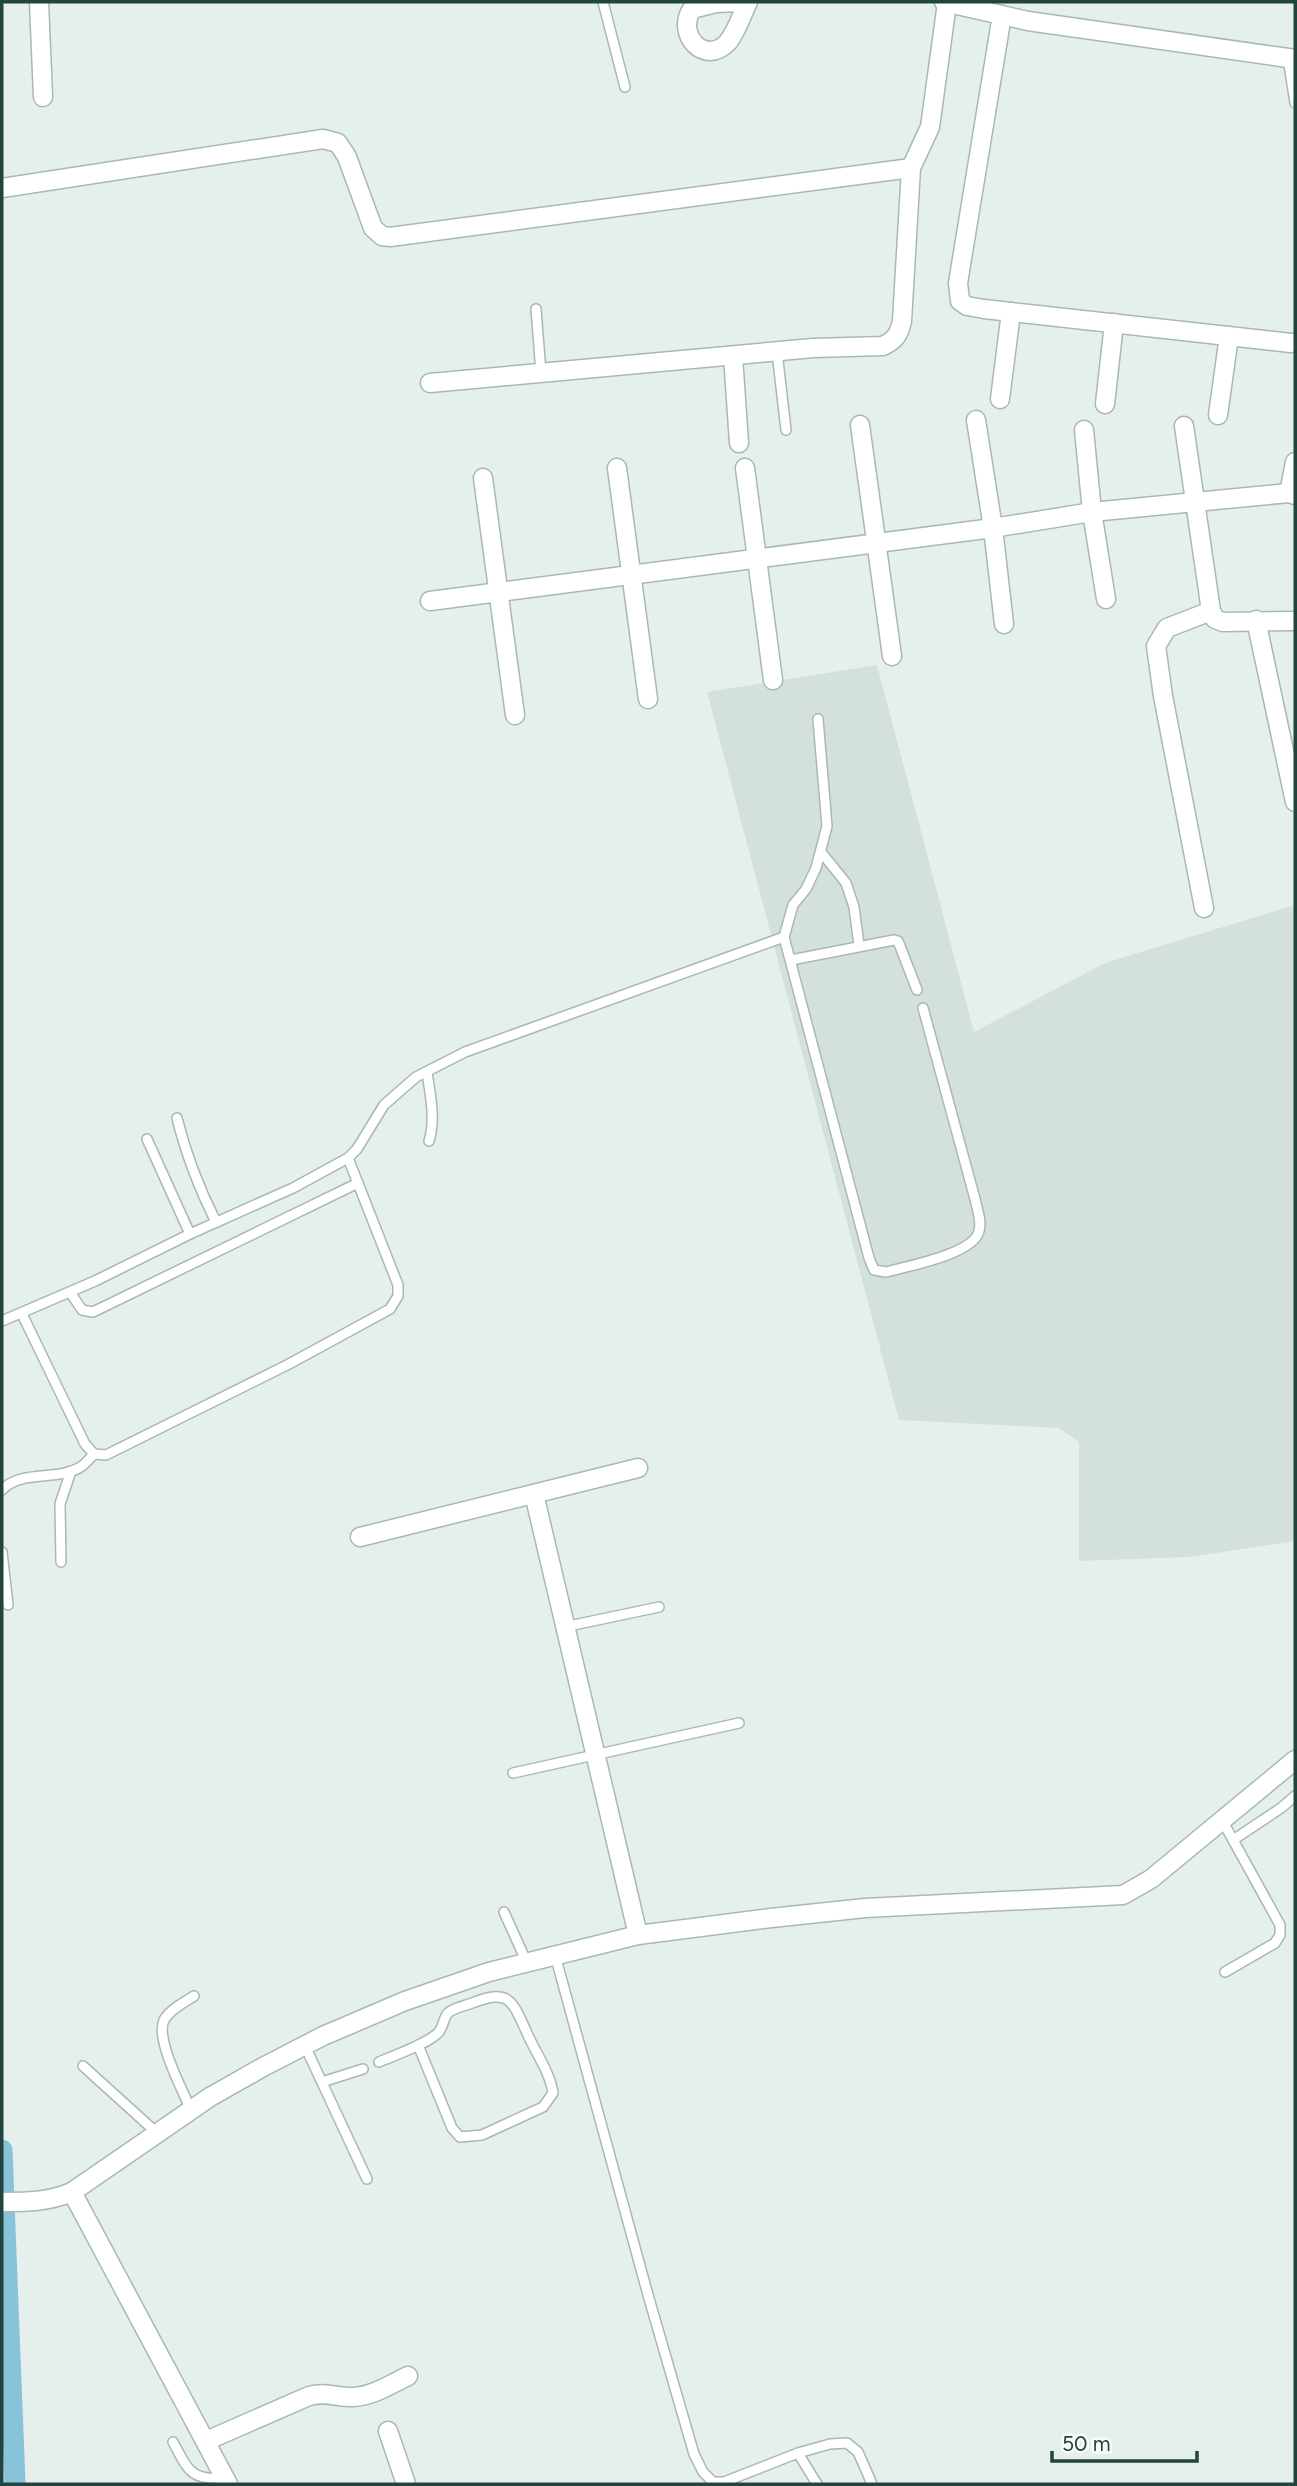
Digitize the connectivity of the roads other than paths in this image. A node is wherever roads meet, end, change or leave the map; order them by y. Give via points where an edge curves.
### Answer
1 (39, 2) edge
2 (603, 2) edge
3 (741, 2) edge
4 (748, 2) edge
5 (945, 2) edge
6 (1002, 15) junction
7 (1291, 58) edge
8 (625, 87) dead end
9 (43, 97) dead end
10 (1295, 103) edge
11 (911, 168) junction
12 (2, 188) edge
13 (536, 309) dead end
14 (1011, 312) junction
15 (1114, 323) junction
16 (1229, 336) junction
17 (1291, 343) dead end
18 (777, 352) junction
19 (733, 356) junction
20 (541, 373) junction
21 (430, 383) dead end
22 (1000, 399) dead end
23 (1105, 404) dead end
24 (1219, 415) dead end
25 (976, 420) dead end
26 (860, 425) dead end
27 (1184, 426) dead end
28 (1084, 429) dead end
29 (786, 430) dead end
30 (739, 443) dead end
31 (1295, 462) edge
32 (617, 468) dead end
33 (745, 468) dead end
34 (483, 478) dead end
35 (1292, 494) edge
36 (1196, 502) junction
37 (1092, 512) junction
38 (993, 528) junction
39 (876, 543) junction
40 (757, 558) junction
41 (632, 575) junction
42 (500, 592) junction
43 (1106, 599) dead end
44 (430, 601) dead end
45 (1211, 611) junction
46 (1256, 620) junction
47 (1295, 621) edge
48 (1004, 624) dead end
49 (892, 656) dead end
50 (773, 680) dead end
51 (648, 699) dead end
52 (515, 715) dead end
53 (818, 719) dead end
54 (1295, 802) edge
55 (821, 852) junction
56 (1204, 908) dead end
57 (784, 937) junction
58 (859, 946) junction
59 (791, 960) junction
60 (917, 990) dead end
61 (923, 1008) dead end
62 (427, 1072) junction
63 (177, 1118) dead end
64 (147, 1139) dead end
65 (429, 1141) dead end
66 (348, 1158) junction
67 (358, 1183) junction
68 (216, 1222) junction
69 (190, 1234) junction
70 (70, 1292) junction
71 (22, 1314) junction
72 (2, 1321) edge
73 (94, 1454) junction
74 (638, 1468) dead end
75 (71, 1471) junction
76 (2, 1490) edge
77 (534, 1494) junction
78 (360, 1537) dead end
79 (2, 1552) edge
80 (61, 1562) dead end
81 (8, 1605) dead end
82 (659, 1607) dead end
83 (564, 1627) junction
84 (739, 1723) dead end
85 (595, 1755) junction
86 (1295, 1760) edge
87 (513, 1773) dead end
88 (1295, 1796) edge
89 (1222, 1820) junction
90 (1233, 1840) junction
91 (504, 1912) dead end
92 (638, 1936) junction
93 (555, 1955) junction
94 (527, 1963) junction
95 (1225, 1972) dead end
96 (194, 1996) dead end
97 (418, 2045) junction
98 (305, 2046) junction
99 (379, 2062) dead end
100 (83, 2066) dead end
101 (363, 2069) dead end
102 (322, 2082) junction
103 (191, 2110) junction
104 (157, 2133) junction
105 (367, 2179) dead end
106 (72, 2192) junction
107 (8, 2202) edge
108 (408, 2376) dead end
109 (388, 2431) dead end
110 (206, 2441) junction
111 (173, 2442) dead end
112 (799, 2454) junction
113 (226, 2481) edge
114 (713, 2483) edge
115 (406, 2484) edge
116 (817, 2484) edge
117 (872, 2484) edge

1 - 9 street
2 - 8 lane
3 - 4 street via 692,9 686,25 694,45 714,51 728,41
5 - 6 street
5 - 11 street via 930,127
6 - 7 street
6 - 14 street via 958,293 967,306
7 - 10 lane
11 - 12 street via 390,237 373,228 338,143 323,139
11 - 18 street via 900,333 883,346
13 - 20 lane
14 - 15 street
14 - 22 street
15 - 16 street
15 - 23 street
16 - 17 street
16 - 24 street
18 - 19 street
18 - 29 lane
19 - 20 street
19 - 30 street
20 - 21 street
25 - 38 street
26 - 39 street
27 - 36 street
28 - 37 street
31 - 35 street
32 - 41 street
33 - 40 street
34 - 42 street
35 - 36 street
36 - 37 street
36 - 45 street
37 - 38 street
37 - 43 street
38 - 39 street
38 - 48 street
39 - 40 street
39 - 49 street
40 - 41 street
40 - 50 street
41 - 42 street
41 - 51 street
42 - 44 street
42 - 52 street
45 - 46 street via 1223,622
45 - 56 street via 1167,628 1156,646
46 - 47 street
46 - 54 street
53 - 55 lane via 827,826
55 - 57 lane via 806,889 793,905
55 - 58 lane via 846,883
57 - 59 lane
57 - 62 lane via 465,1052
58 - 59 lane
58 - 60 lane via 898,941
59 - 61 lane via 869,1258 874,1270 886,1272 962,1250 979,1231 975,1199
62 - 65 lane via 433,1110
62 - 66 lane via 384,1105
63 - 68 lane via 185,1152
64 - 69 lane
66 - 67 lane
66 - 68 lane
67 - 70 lane via 104,1307 82,1310
67 - 73 lane via 398,1285 390,1309 106,1455
68 - 69 lane
69 - 70 lane
70 - 71 lane
71 - 72 lane
71 - 73 lane
73 - 75 lane
74 - 77 street
75 - 76 lane via 11,1482
75 - 80 lane via 60,1504
77 - 78 street
77 - 83 street
79 - 81 lane
82 - 83 lane
83 - 85 street
84 - 85 lane
85 - 87 lane
85 - 92 street
86 - 89 street
88 - 90 lane
89 - 90 lane
89 - 92 street via 1151,1879 1122,1895 865,1908
90 - 95 lane via 1280,1925 1280,1935 1275,1943
91 - 94 lane
92 - 93 street
93 - 94 street
93 - 114 lane via 694,2454
94 - 98 street via 405,2001
96 - 103 lane via 174,2009 162,2026 165,2048
97 - 97 lane via 452,2128 460,2137 482,2135 543,2107 552,2093 516,2011 503,1997 486,1997 453,2010 437,2035
97 - 99 lane
98 - 102 lane
98 - 103 street
100 - 104 lane
101 - 102 lane
102 - 105 lane
103 - 104 street
104 - 106 street
106 - 107 street via 37,2202
106 - 110 street
108 - 110 street via 368,2395 309,2396
109 - 115 street
110 - 113 street
111 - 113 lane via 197,2477
112 - 114 lane via 724,2483
112 - 116 lane
112 - 117 lane via 846,2443 858,2452

